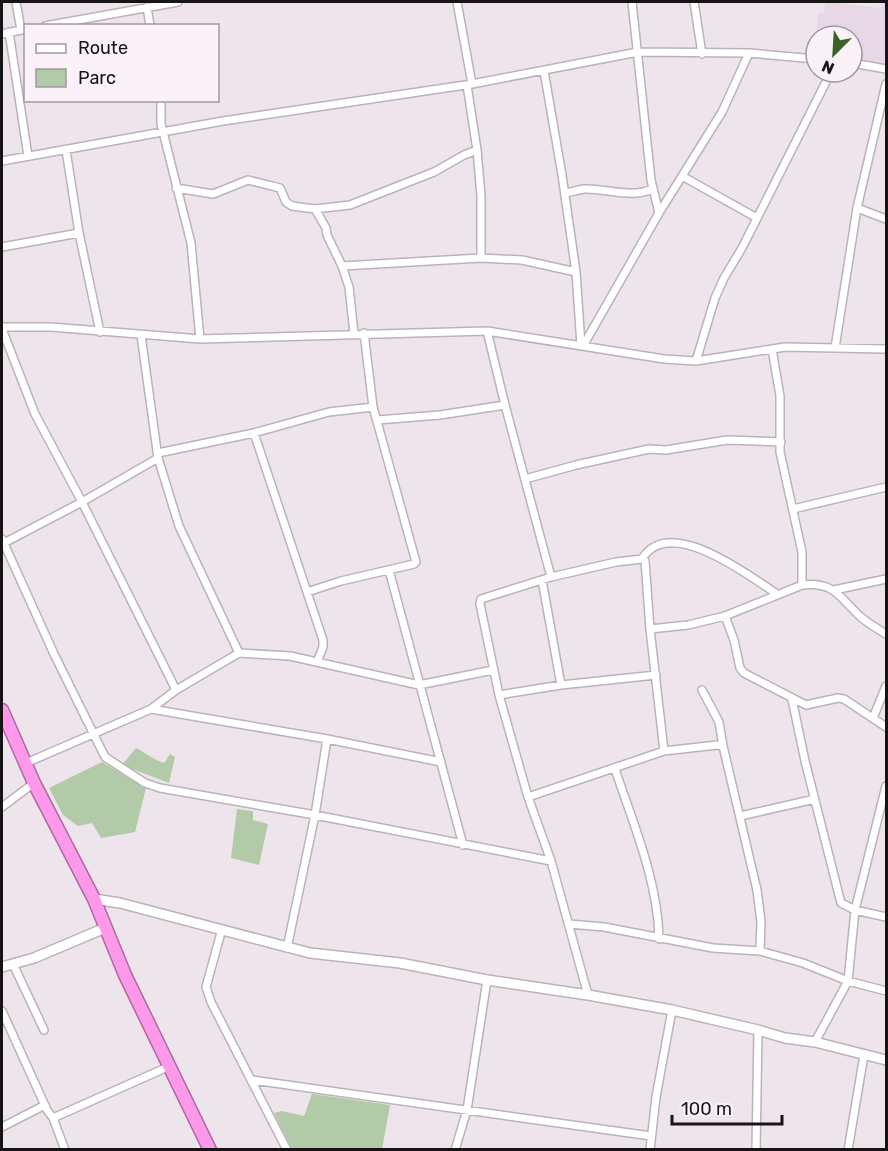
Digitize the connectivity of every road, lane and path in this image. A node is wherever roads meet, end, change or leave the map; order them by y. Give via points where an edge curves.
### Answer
1 (16, 2) edge
2 (178, 2) edge
3 (457, 2) edge
4 (632, 2) edge
5 (694, 2) edge
6 (147, 7) junction
7 (56, 24) edge
8 (150, 24) edge
9 (23, 29) edge
10 (5, 33) edge
11 (638, 52) junction
12 (749, 53) junction
13 (702, 54) junction
14 (804, 58) edge
15 (864, 65) edge
16 (886, 69) edge
17 (544, 71) junction
18 (825, 84) edge
19 (886, 84) edge
20 (469, 85) junction
21 (161, 102) edge
22 (164, 132) junction
23 (66, 150) junction
24 (477, 150) junction
25 (28, 156) junction
26 (2, 161) edge
27 (682, 176) junction
28 (176, 188) junction
29 (652, 189) junction
30 (564, 193) junction
31 (857, 208) junction
32 (315, 209) junction
33 (659, 213) junction
34 (757, 218) junction
35 (886, 219) edge
36 (80, 233) junction
37 (2, 247) edge
38 (481, 258) junction
39 (342, 266) junction
40 (576, 272) junction
41 (2, 328) edge
42 (487, 331) junction
43 (100, 332) junction
44 (354, 333) junction
45 (364, 333) junction
46 (141, 335) junction
47 (200, 339) junction
48 (582, 346) junction
49 (835, 348) junction
50 (772, 349) junction
51 (886, 349) edge
52 (696, 361) junction
53 (505, 405) junction
54 (373, 407) junction
55 (377, 420) junction
56 (254, 433) junction
57 (781, 442) junction
58 (158, 455) junction
59 (525, 479) junction
60 (886, 487) edge
61 (82, 502) junction
62 (793, 509) junction
63 (2, 542) edge
64 (642, 559) junction
65 (389, 570) junction
66 (551, 577) junction
67 (886, 579) edge
68 (542, 580) junction
69 (802, 585) junction
70 (834, 590) junction
71 (307, 592) junction
72 (777, 594) junction
73 (725, 616) junction
74 (650, 629) junction
75 (886, 634) edge
76 (239, 653) junction
77 (317, 662) junction
78 (493, 670) junction
79 (656, 675) junction
80 (419, 685) junction
81 (561, 685) junction
82 (886, 686) edge
83 (176, 690) junction
84 (702, 690) dead end
85 (499, 695) junction
86 (792, 699) junction
87 (152, 709) junction
88 (2, 712) edge
89 (873, 718) junction
90 (886, 728) edge
91 (92, 733) junction
92 (327, 739) junction
93 (723, 746) junction
94 (664, 751) junction
95 (441, 762) junction
96 (26, 763) junction
97 (615, 769) junction
98 (34, 783) junction
99 (886, 786) edge
100 (528, 797) junction
101 (815, 799) junction
102 (2, 807) edge
103 (315, 814) junction
104 (740, 816) junction
105 (463, 845) junction
106 (551, 861) junction
107 (94, 899) junction
108 (855, 910) junction
109 (886, 917) edge
110 (569, 924) junction
111 (105, 928) junction
112 (222, 928) junction
113 (659, 939) junction
114 (287, 948) junction
115 (760, 951) junction
116 (13, 964) junction
117 (2, 967) edge
118 (487, 980) junction
119 (848, 981) junction
120 (886, 991) edge
121 (588, 995) junction
122 (672, 1010) junction
123 (2, 1011) edge
124 (44, 1030) dead end
125 (758, 1030) junction
126 (815, 1042) junction
127 (864, 1055) junction
128 (886, 1060) edge
129 (170, 1066) junction
130 (252, 1080) junction
131 (45, 1105) junction
132 (467, 1110) junction
133 (53, 1118) junction
134 (2, 1127) edge
135 (651, 1136) junction
136 (64, 1149) edge
137 (210, 1149) edge
138 (287, 1149) edge
139 (455, 1149) edge
140 (650, 1149) edge
141 (756, 1149) edge
142 (848, 1149) edge

1 - 9 street
2 - 6 street
3 - 20 street
4 - 11 street
5 - 13 street
6 - 7 street
6 - 8 street
9 - 10 street
10 - 25 street
11 - 13 street
11 - 17 street
11 - 29 street
12 - 13 street
12 - 14 street
12 - 27 street via 722,112
15 - 16 street
17 - 20 street
17 - 30 street
18 - 34 street
19 - 31 street
20 - 22 street
20 - 24 street
21 - 22 street
22 - 23 street
22 - 28 street
23 - 25 street
23 - 36 street
24 - 32 street via 394,189 350,205
24 - 38 street
25 - 26 street
27 - 33 street
27 - 34 street
28 - 32 street via 213,194 248,180 279,188 290,206
28 - 47 street via 192,250
29 - 30 street
29 - 33 street
30 - 40 street
31 - 35 street
31 - 49 street
32 - 39 street
33 - 48 street
34 - 52 street via 715,298
36 - 37 street
36 - 43 street
38 - 39 street
38 - 40 street via 522,260
39 - 44 street via 351,292
40 - 48 street
41 - 43 street
41 - 61 street via 35,414
42 - 45 street
42 - 48 street
42 - 53 street
43 - 46 street
44 - 45 street
44 - 47 street
45 - 54 street
46 - 47 street
46 - 58 street
48 - 52 street
49 - 50 street
49 - 51 street
50 - 52 street
50 - 57 street via 780,396
53 - 55 street
53 - 59 street
54 - 55 street
54 - 56 street via 329,412
55 - 65 street via 416,562
56 - 58 street
56 - 71 street
57 - 59 street via 727,440 649,449
57 - 62 street
58 - 61 street
58 - 76 street via 185,543
59 - 66 street
60 - 62 street
61 - 63 street
61 - 83 street
62 - 69 street via 802,552
63 - 91 street
64 - 66 street
64 - 72 street via 657,544 685,542 730,563
64 - 74 street via 646,562
65 - 71 street
65 - 80 street
66 - 68 street
67 - 70 street
68 - 78 street via 481,599
68 - 81 street
69 - 70 street via 820,584
69 - 72 street
70 - 75 street via 863,619
71 - 77 street via 323,640
72 - 73 street
73 - 74 street
73 - 86 street via 744,673
74 - 79 street
76 - 77 street via 277,654
76 - 83 street
77 - 80 street
78 - 80 street
78 - 85 street
79 - 81 street
79 - 94 street
80 - 95 street
81 - 85 street
82 - 89 street
83 - 87 street
84 - 93 street via 719,723
85 - 100 street
86 - 89 street via 808,706 841,698
86 - 101 street
87 - 91 street
87 - 92 street
88 - 96 highway
89 - 90 street
91 - 96 street
91 - 103 street via 105,757 145,783
92 - 95 street
92 - 103 street
93 - 94 street
93 - 104 street
94 - 97 street
95 - 105 street
96 - 98 highway
97 - 100 street
97 - 113 street via 652,887
98 - 102 street
98 - 107 highway
99 - 108 street
100 - 106 street
101 - 104 street
101 - 108 street via 841,903
103 - 105 street
103 - 114 street
104 - 115 street via 760,906
105 - 106 street
106 - 110 street
107 - 111 highway
107 - 112 street
108 - 109 street
108 - 119 street
110 - 113 street
110 - 121 street
111 - 116 street
111 - 129 highway
112 - 114 street
112 - 130 street via 206,987
113 - 115 street
114 - 118 street via 400,963
115 - 119 street
116 - 117 street
116 - 124 street
118 - 121 street
118 - 132 street
119 - 120 street
119 - 126 street
121 - 122 street
122 - 125 street
122 - 135 street
123 - 131 street
125 - 126 street
125 - 141 street
126 - 127 street
127 - 128 street
127 - 142 street
129 - 133 street
129 - 137 highway
130 - 132 street
130 - 138 street
131 - 133 street
131 - 134 street
132 - 135 street
132 - 139 street
133 - 136 street
135 - 140 street

